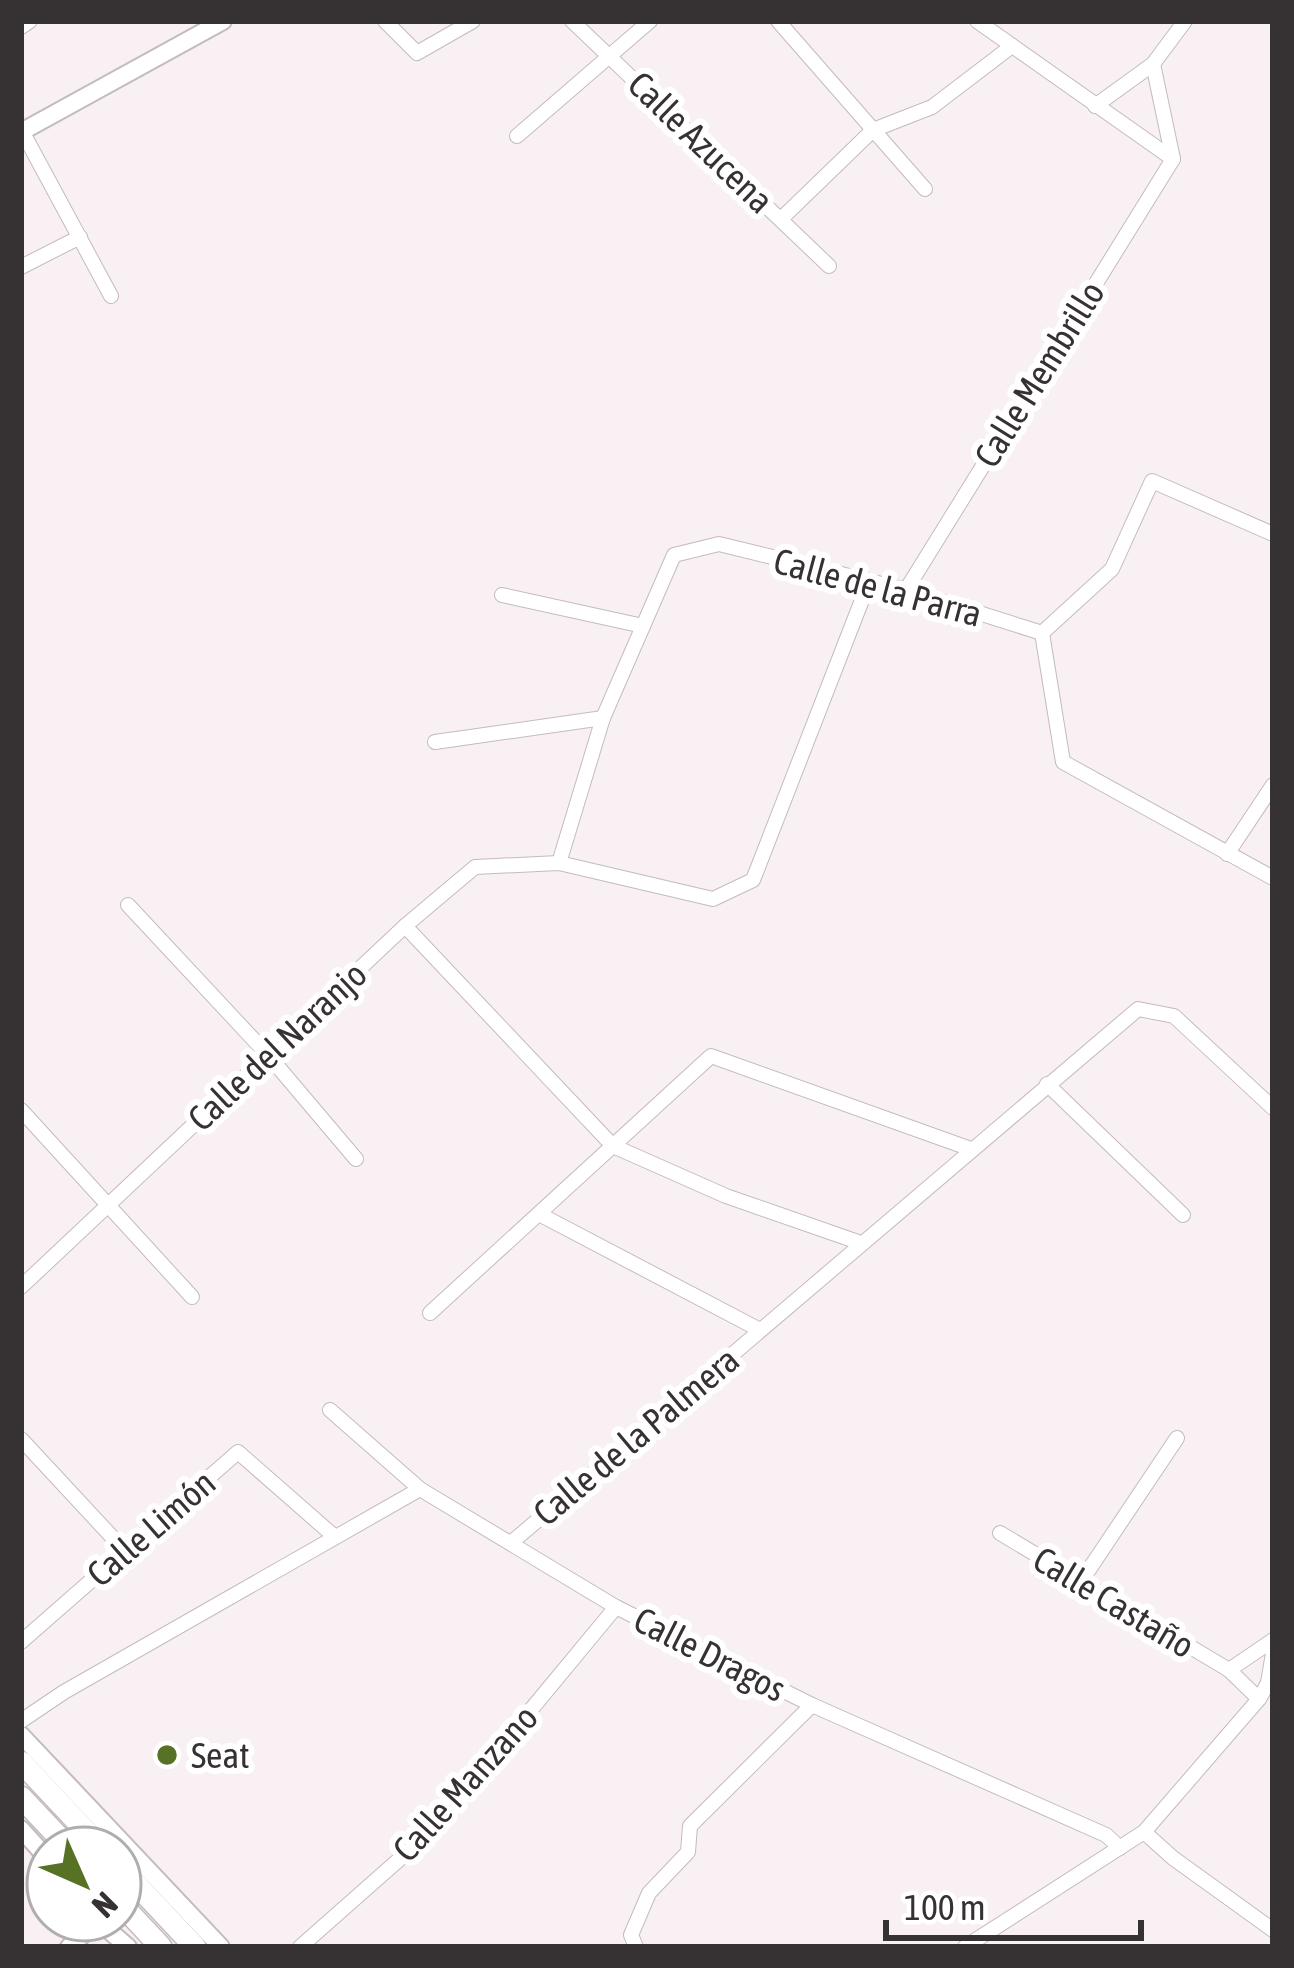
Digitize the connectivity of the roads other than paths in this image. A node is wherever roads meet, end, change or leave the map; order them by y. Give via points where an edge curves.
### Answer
1 (29, 21) edge
2 (223, 21) edge
3 (386, 21) edge
4 (473, 21) edge
5 (572, 21) edge
6 (650, 21) edge
7 (780, 21) edge
8 (977, 21) edge
9 (1185, 21) edge
10 (21, 27) edge
11 (1012, 46) junction
12 (610, 54) junction
13 (1153, 64) junction
14 (1095, 106) junction
15 (873, 130) junction
16 (21, 132) edge
17 (518, 136) dead end
18 (1173, 159) junction
19 (925, 189) dead end
20 (781, 219) junction
21 (80, 238) junction
22 (829, 266) dead end
23 (21, 267) edge
24 (111, 296) dead end
25 (1273, 534) edge
26 (869, 582) junction
27 (906, 590) junction
28 (502, 595) dead end
29 (643, 626) junction
30 (1042, 633) junction
31 (603, 718) junction
32 (435, 742) dead end
33 (1273, 785) edge
34 (1227, 854) junction
35 (559, 863) junction
36 (1273, 878) edge
37 (128, 905) dead end
38 (405, 926) junction
39 (268, 1055) junction
40 (1047, 1084) junction
41 (1273, 1108) edge
42 (21, 1111) edge
43 (613, 1146) junction
44 (970, 1149) junction
45 (356, 1159) dead end
46 (107, 1205) junction
47 (539, 1214) junction
48 (1183, 1215) dead end
49 (861, 1243) junction
50 (21, 1287) edge
51 (192, 1298) dead end
52 (430, 1313) dead end
53 (760, 1330) junction
54 (330, 1410) dead end
55 (1177, 1438) dead end
56 (21, 1439) edge
57 (420, 1489) junction
58 (1000, 1533) dead end
59 (335, 1537) junction
60 (512, 1542) junction
61 (126, 1552) junction
62 (1080, 1583) junction
63 (616, 1607) junction
64 (1273, 1640) edge
65 (21, 1642) edge
66 (1273, 1653) edge
67 (1228, 1670) junction
68 (1259, 1699) junction
69 (812, 1705) junction
70 (21, 1721) edge
71 (21, 1736) edge
72 (21, 1762) edge
73 (21, 1797) edge
74 (46, 1824) edge
75 (79, 1824) edge
76 (1144, 1832) junction
77 (1120, 1848) junction
78 (144, 1893) edge
79 (1270, 1924) edge
80 (195, 1947) edge
81 (220, 1947) edge
82 (300, 1947) edge
83 (636, 1947) edge
84 (965, 1947) edge

1 - 10 street
2 - 16 street
3 - 4 street via 417,53
5 - 12 street, Calle Azucena
6 - 12 street
7 - 15 street
8 - 11 street
9 - 13 street
11 - 14 street
11 - 15 street via 932,107
12 - 17 street
12 - 20 street, Calle Azucena
13 - 14 street
13 - 18 street
14 - 18 street
15 - 19 street
15 - 20 street
16 - 21 street
18 - 27 street, Calle Membrillo
20 - 22 street, Calle Azucena
21 - 23 street
21 - 24 street
25 - 30 street via 1152,481 1112,569
26 - 27 street, Calle de la Parra
26 - 29 street, Calle de la Parra via 719,544 674,555
26 - 35 street, Calle del Naranjo via 753,880 713,899
27 - 30 street, Calle de la Parra
28 - 29 street
29 - 31 street, Calle de la Parra
30 - 34 street via 1063,762
31 - 32 street
31 - 35 street, Calle de la Parra
33 - 34 street
34 - 36 street
35 - 38 street, Calle del Naranjo via 476,867
37 - 39 street
38 - 39 street, Calle del Naranjo
38 - 43 street
39 - 45 street
39 - 46 street, Calle del Naranjo
40 - 41 street, Calle de la Palmera via 1138,1009 1174,1016
40 - 44 street, Calle de la Palmera
40 - 48 street
42 - 46 street
43 - 44 street via 711,1056
43 - 47 street
43 - 49 street
44 - 49 street, Calle de la Palmera
46 - 50 street, Calle del Naranjo
46 - 51 street
47 - 52 street
47 - 53 street, Calle de la Palmera
49 - 53 street, Calle de la Palmera
53 - 60 street, Calle de la Palmera
54 - 57 street, Calle Dragos
55 - 62 street
56 - 61 street
57 - 59 street
57 - 60 street, Calle Dragos
58 - 62 street, Calle Castaño
59 - 61 street, Calle Limón via 238,1452
59 - 70 street
60 - 63 street, Calle Dragos
61 - 65 street, Calle Limón
62 - 67 street, Calle Castaño
63 - 69 street, Calle Dragos
63 - 82 street, Calle Manzano via 428,1834
64 - 67 street
66 - 68 street
67 - 68 street, Calle Castaño
68 - 76 street
69 - 77 street, Calle Dragos via 1106,1834
69 - 83 street via 690,1826 688,1852 649,1894 632,1935
71 - 81 street
72 - 75 highway
73 - 74 highway
76 - 77 street
76 - 79 street
77 - 84 street
78 - 80 highway

